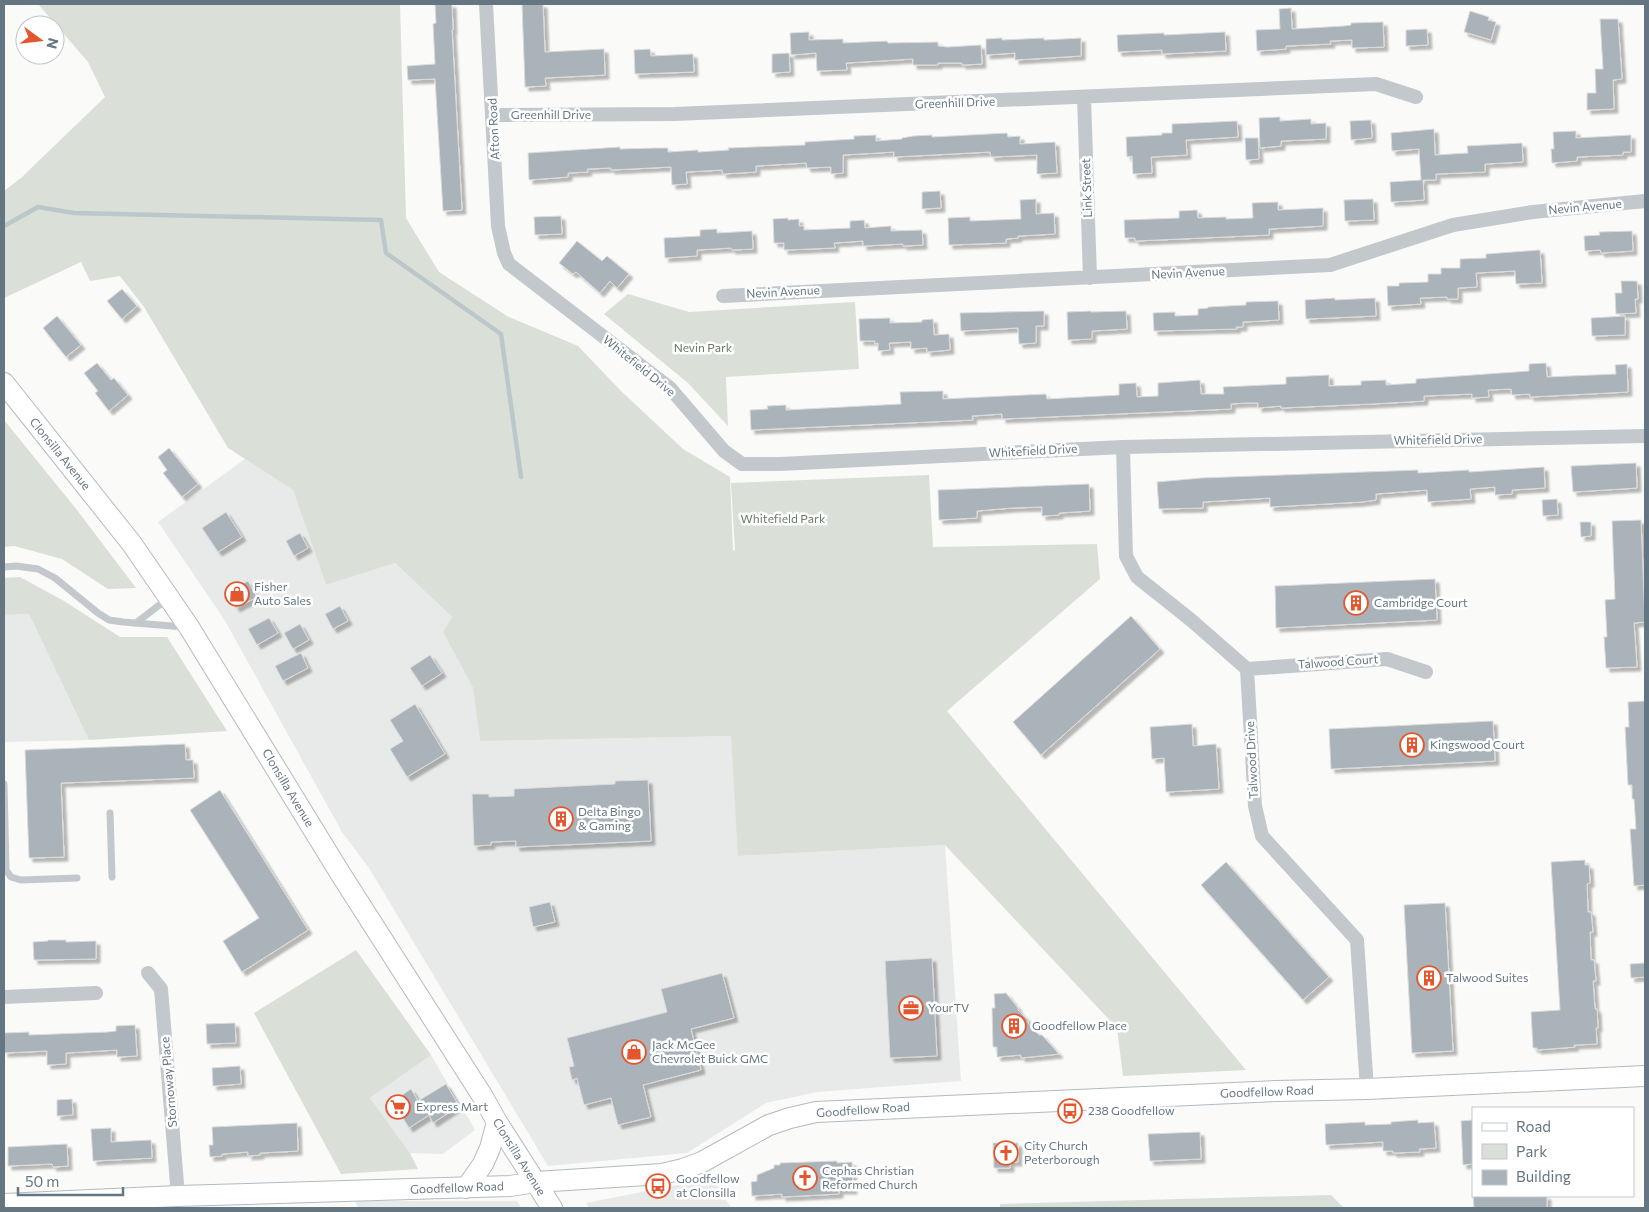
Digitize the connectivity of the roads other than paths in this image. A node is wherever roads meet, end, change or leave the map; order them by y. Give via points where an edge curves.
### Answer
1 (486, 4) edge
2 (1084, 97) junction
3 (1416, 97) dead end
4 (493, 115) junction
5 (1645, 202) edge
6 (504, 253) joint
7 (1090, 278) junction
8 (723, 296) dead end
9 (6, 387) edge
10 (1645, 436) edge
11 (1123, 447) junction
12 (4, 567) edge
13 (171, 599) junction
14 (136, 623) junction
15 (190, 627) junction
16 (1247, 669) junction
17 (1426, 672) dead end
18 (4, 784) edge
19 (110, 814) dead end
20 (112, 877) dead end
21 (77, 878) dead end
22 (148, 973) dead end
23 (96, 993) dead end
24 (4, 997) edge
25 (1645, 1076) edge
26 (1367, 1089) junction
27 (497, 1122) junction
28 (536, 1182) junction
29 (466, 1188) junction
30 (178, 1196) junction
31 (4, 1204) edge
32 (105, 1204) edge
33 (552, 1208) edge

1 - 4 street, Afton Road
2 - 3 street, Greenhill Drive via 1376,84
2 - 4 street, Greenhill Drive via 674,114
2 - 7 street, Link Street
4 - 6 street, Afton Road via 498,226
5 - 7 street, Nevin Avenue via 1533,212 1453,225 1330,265
6 - 11 street, Whitefield Drive via 509,264 670,388 724,451 742,464
7 - 8 street, Nevin Avenue
9 - 13 street, Clonsilla Avenue via 132,544
10 - 11 street, Whitefield Drive
11 - 16 street via 1126,556 1137,577
12 - 14 lane via 38,569 55,578 109,620
13 - 14 lane
13 - 15 street, Clonsilla Avenue
14 - 15 lane
15 - 27 street, Clonsilla Avenue
16 - 17 street, Talwood Court via 1387,658
16 - 26 street, Talwood Drive via 1255,806 1262,836 1357,940
18 - 21 lane via 6,870 11,877 21,880
19 - 20 lane
22 - 30 street, Stornoway Place via 161,989
23 - 24 street
25 - 26 street, Goodfellow Road
26 - 28 street, Goodfellow Road via 816,1112 769,1125 683,1169 662,1174
27 - 28 street, Clonsilla Avenue
27 - 29 street via 483,1164
28 - 29 street, Goodfellow Road
28 - 33 street, Clonsilla Avenue
29 - 30 street, Goodfellow Road
30 - 32 street, Goodfellow Road
31 - 32 street, Goodfellow Road

